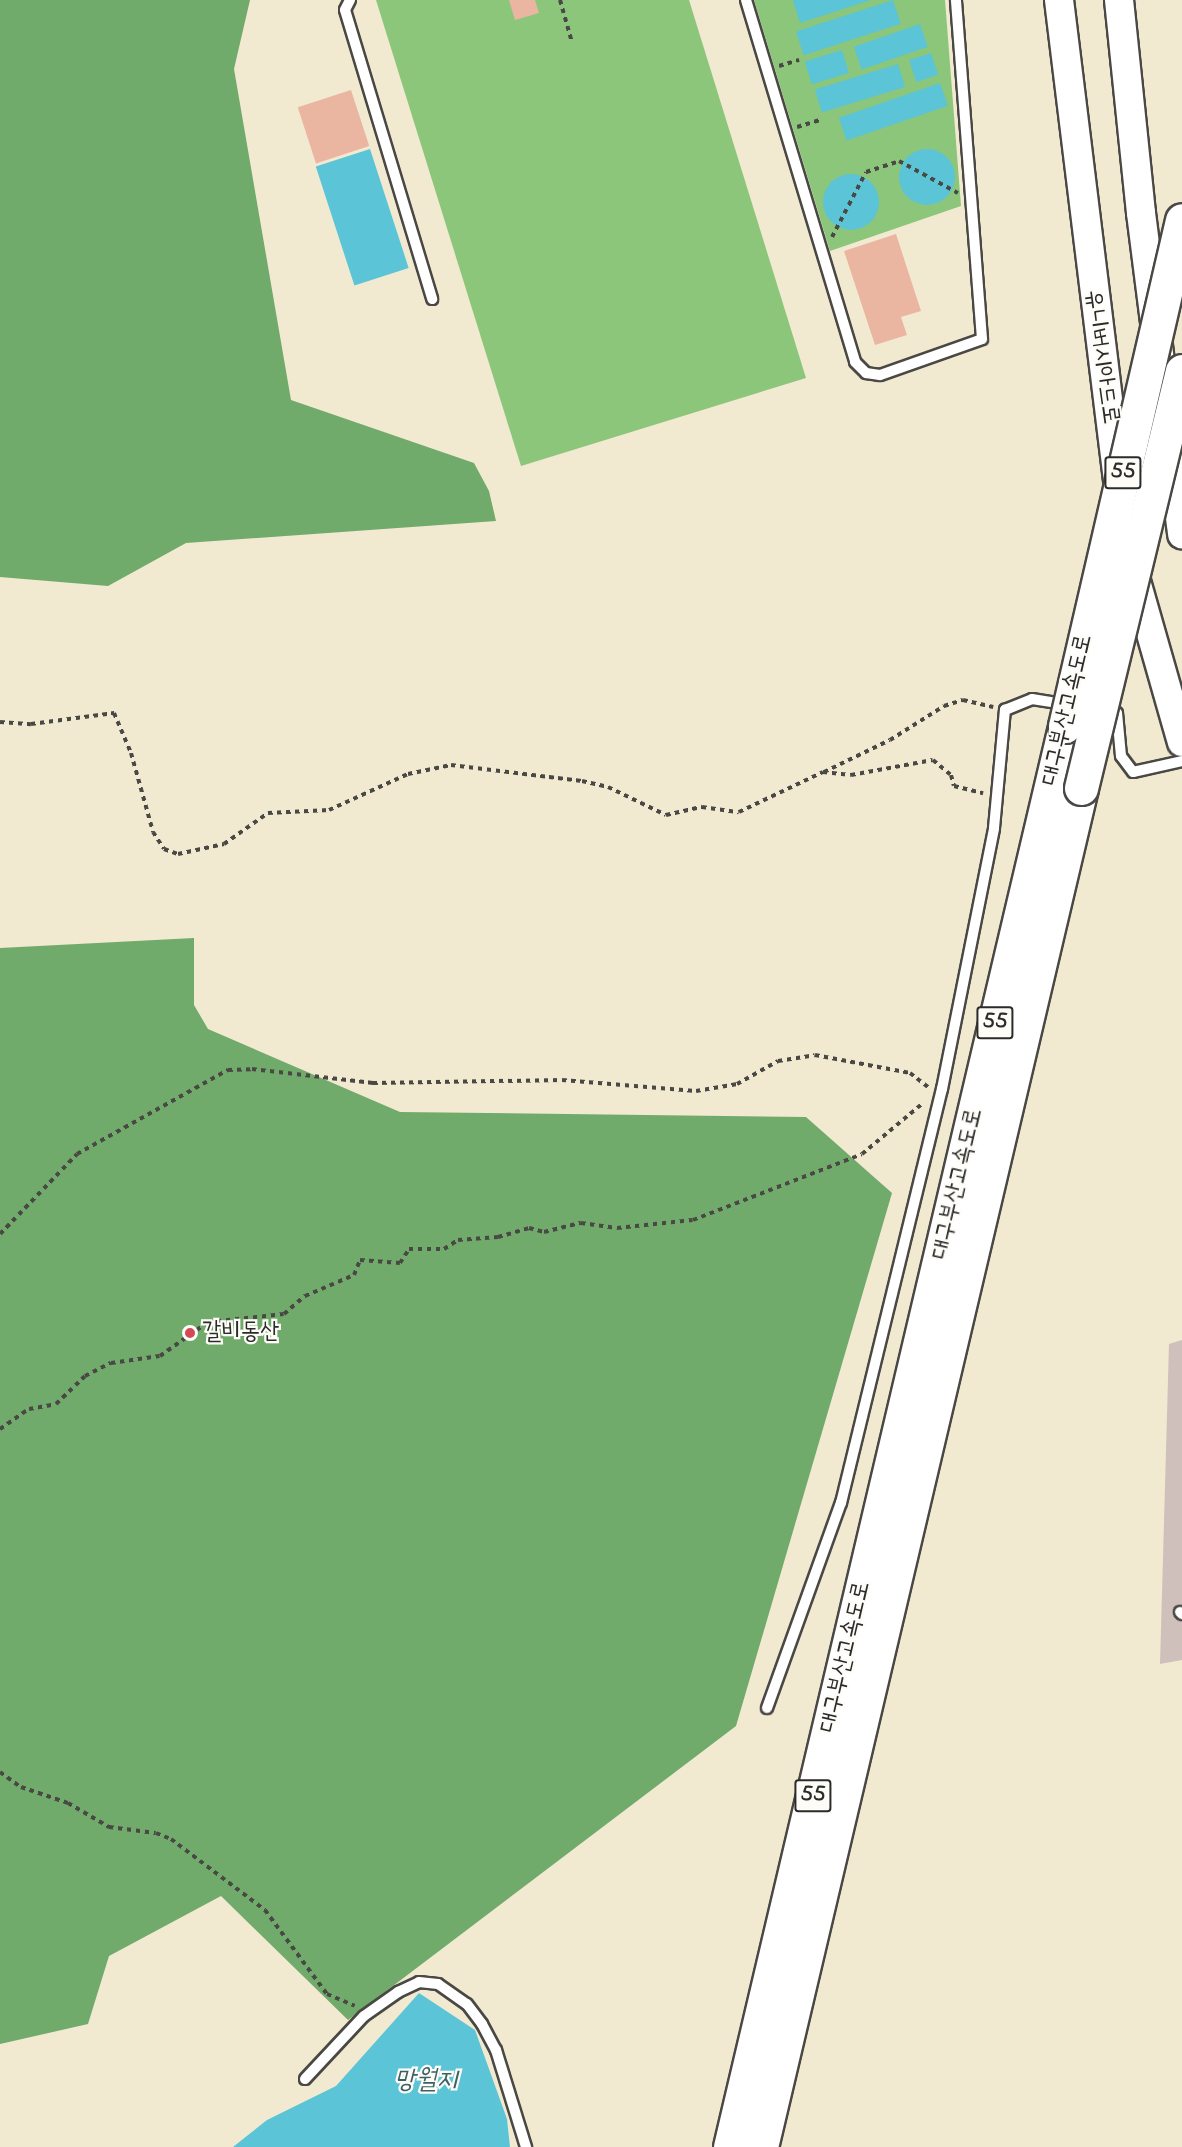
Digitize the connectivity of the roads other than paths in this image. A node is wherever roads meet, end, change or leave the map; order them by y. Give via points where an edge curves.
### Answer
1 (350, 0) edge
2 (746, 0) edge
3 (956, 0) edge
4 (1059, 0) edge
5 (1119, 0) edge
6 (1135, 148) junction
7 (1182, 220) edge
8 (1182, 274) edge
9 (432, 299) dead end
10 (1182, 371) edge
11 (1182, 534) edge
12 (1182, 742) edge
13 (1182, 761) edge
14 (941, 1323) junction
15 (910, 1450) junction
16 (766, 1708) dead end
17 (305, 2079) dead end
18 (526, 2147) edge
19 (730, 2147) edge
20 (761, 2147) edge

1 - 9 lane via 345,10
2 - 3 lane via 855,362 866,373 880,375 982,339
4 - 12 main road, 유니버시아드로 via 1126,545
5 - 6 main road
6 - 8 main road
6 - 11 main road
7 - 14 highway, 대구부산고속도로 / 55, bridge via 1065,726
10 - 14 highway, 대구부산고속도로 / 55, bridge via 1081,788
13 - 16 lane via 1133,772 1120,756 1117,712 1032,699 1005,710 994,828 942,1089 841,1503
14 - 15 highway, 대구부산고속도로 / 55
15 - 19 highway, 대구부산고속도로 / 55
15 - 20 highway, 대구부산고속도로 / 55
17 - 18 lane via 369,2013 419,1982 438,1984 467,2004 496,2050

